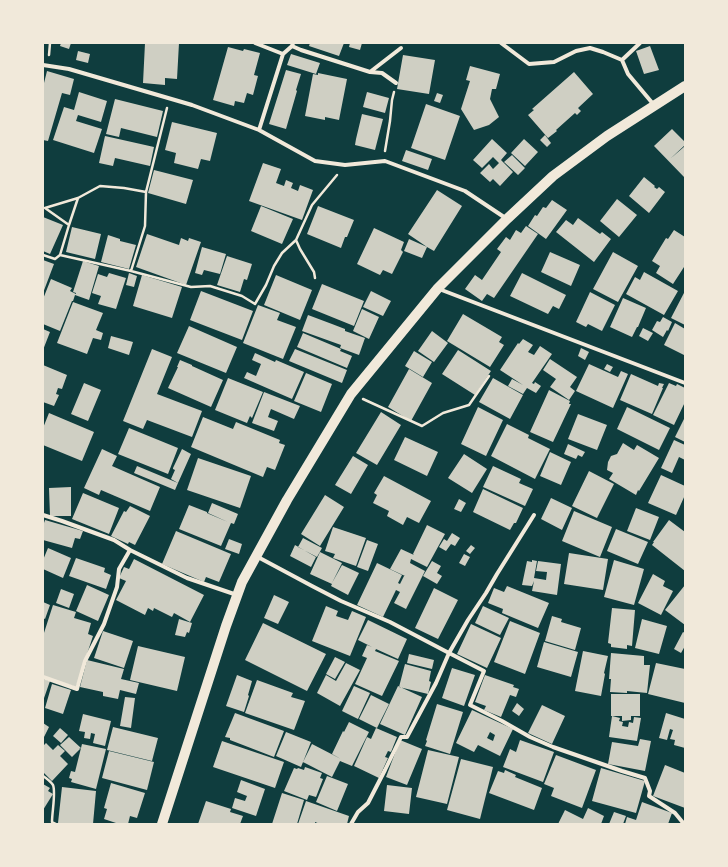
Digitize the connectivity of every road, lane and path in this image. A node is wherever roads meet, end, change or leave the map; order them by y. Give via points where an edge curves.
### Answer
1 (255, 43) edge
2 (501, 43) edge
3 (640, 43) edge
4 (292, 44) edge
5 (401, 48) dead end
6 (283, 54) junction
7 (622, 60) junction
8 (43, 65) edge
9 (370, 72) junction
10 (396, 83) joint
11 (685, 86) edge
12 (169, 98) junction
13 (654, 105) junction
14 (259, 130) junction
15 (385, 161) junction
16 (345, 165) junction
17 (146, 192) junction
18 (78, 198) junction
19 (44, 208) edge
20 (507, 219) junction
21 (69, 226) junction
22 (296, 240) junction
23 (43, 255) edge
24 (60, 255) junction
25 (131, 271) junction
26 (315, 278) dead end
27 (438, 288) junction
28 (489, 376) dead end
29 (685, 383) edge
30 (351, 394) junction
31 (43, 515) edge
32 (534, 515) dead end
33 (130, 550) junction
34 (256, 556) junction
35 (237, 595) junction
36 (449, 654) junction
37 (43, 677) edge
38 (43, 776) edge
39 (56, 824) edge
40 (162, 824) edge
41 (350, 824) edge
42 (684, 824) edge

1 - 6 street
2 - 7 street via 528,64 554,62 576,51 590,48
3 - 7 street
4 - 6 street
4 - 9 street
5 - 9 street
6 - 14 street
7 - 13 street via 628,74
8 - 12 street via 69,69
9 - 10 street via 382,73
10 - 15 path
11 - 13 main road
12 - 14 street
12 - 17 path
13 - 20 main road via 553,176
14 - 16 street via 316,161
15 - 16 street
15 - 20 street via 465,191
16 - 22 path via 312,205
17 - 18 path via 100,186
17 - 25 path via 146,226
18 - 19 path
18 - 21 path
19 - 21 path
20 - 27 main road
21 - 24 path
22 - 25 path via 278,259 255,304 242,296 210,286 191,287
22 - 26 path
23 - 24 path via 54,259
24 - 25 path
27 - 29 street
27 - 30 main road
28 - 30 path via 469,405 443,413 422,426
30 - 34 main road
31 - 33 street via 114,540
32 - 36 street
33 - 35 street via 187,578
33 - 37 street via 119,569 117,587 104,624 85,661 77,689
34 - 35 main road
34 - 36 street
35 - 40 main road
36 - 41 street via 407,737 401,737 368,803
36 - 42 street via 484,671 470,705 553,747 645,778 650,791 649,796 676,813
38 - 39 path via 52,785 52,822

